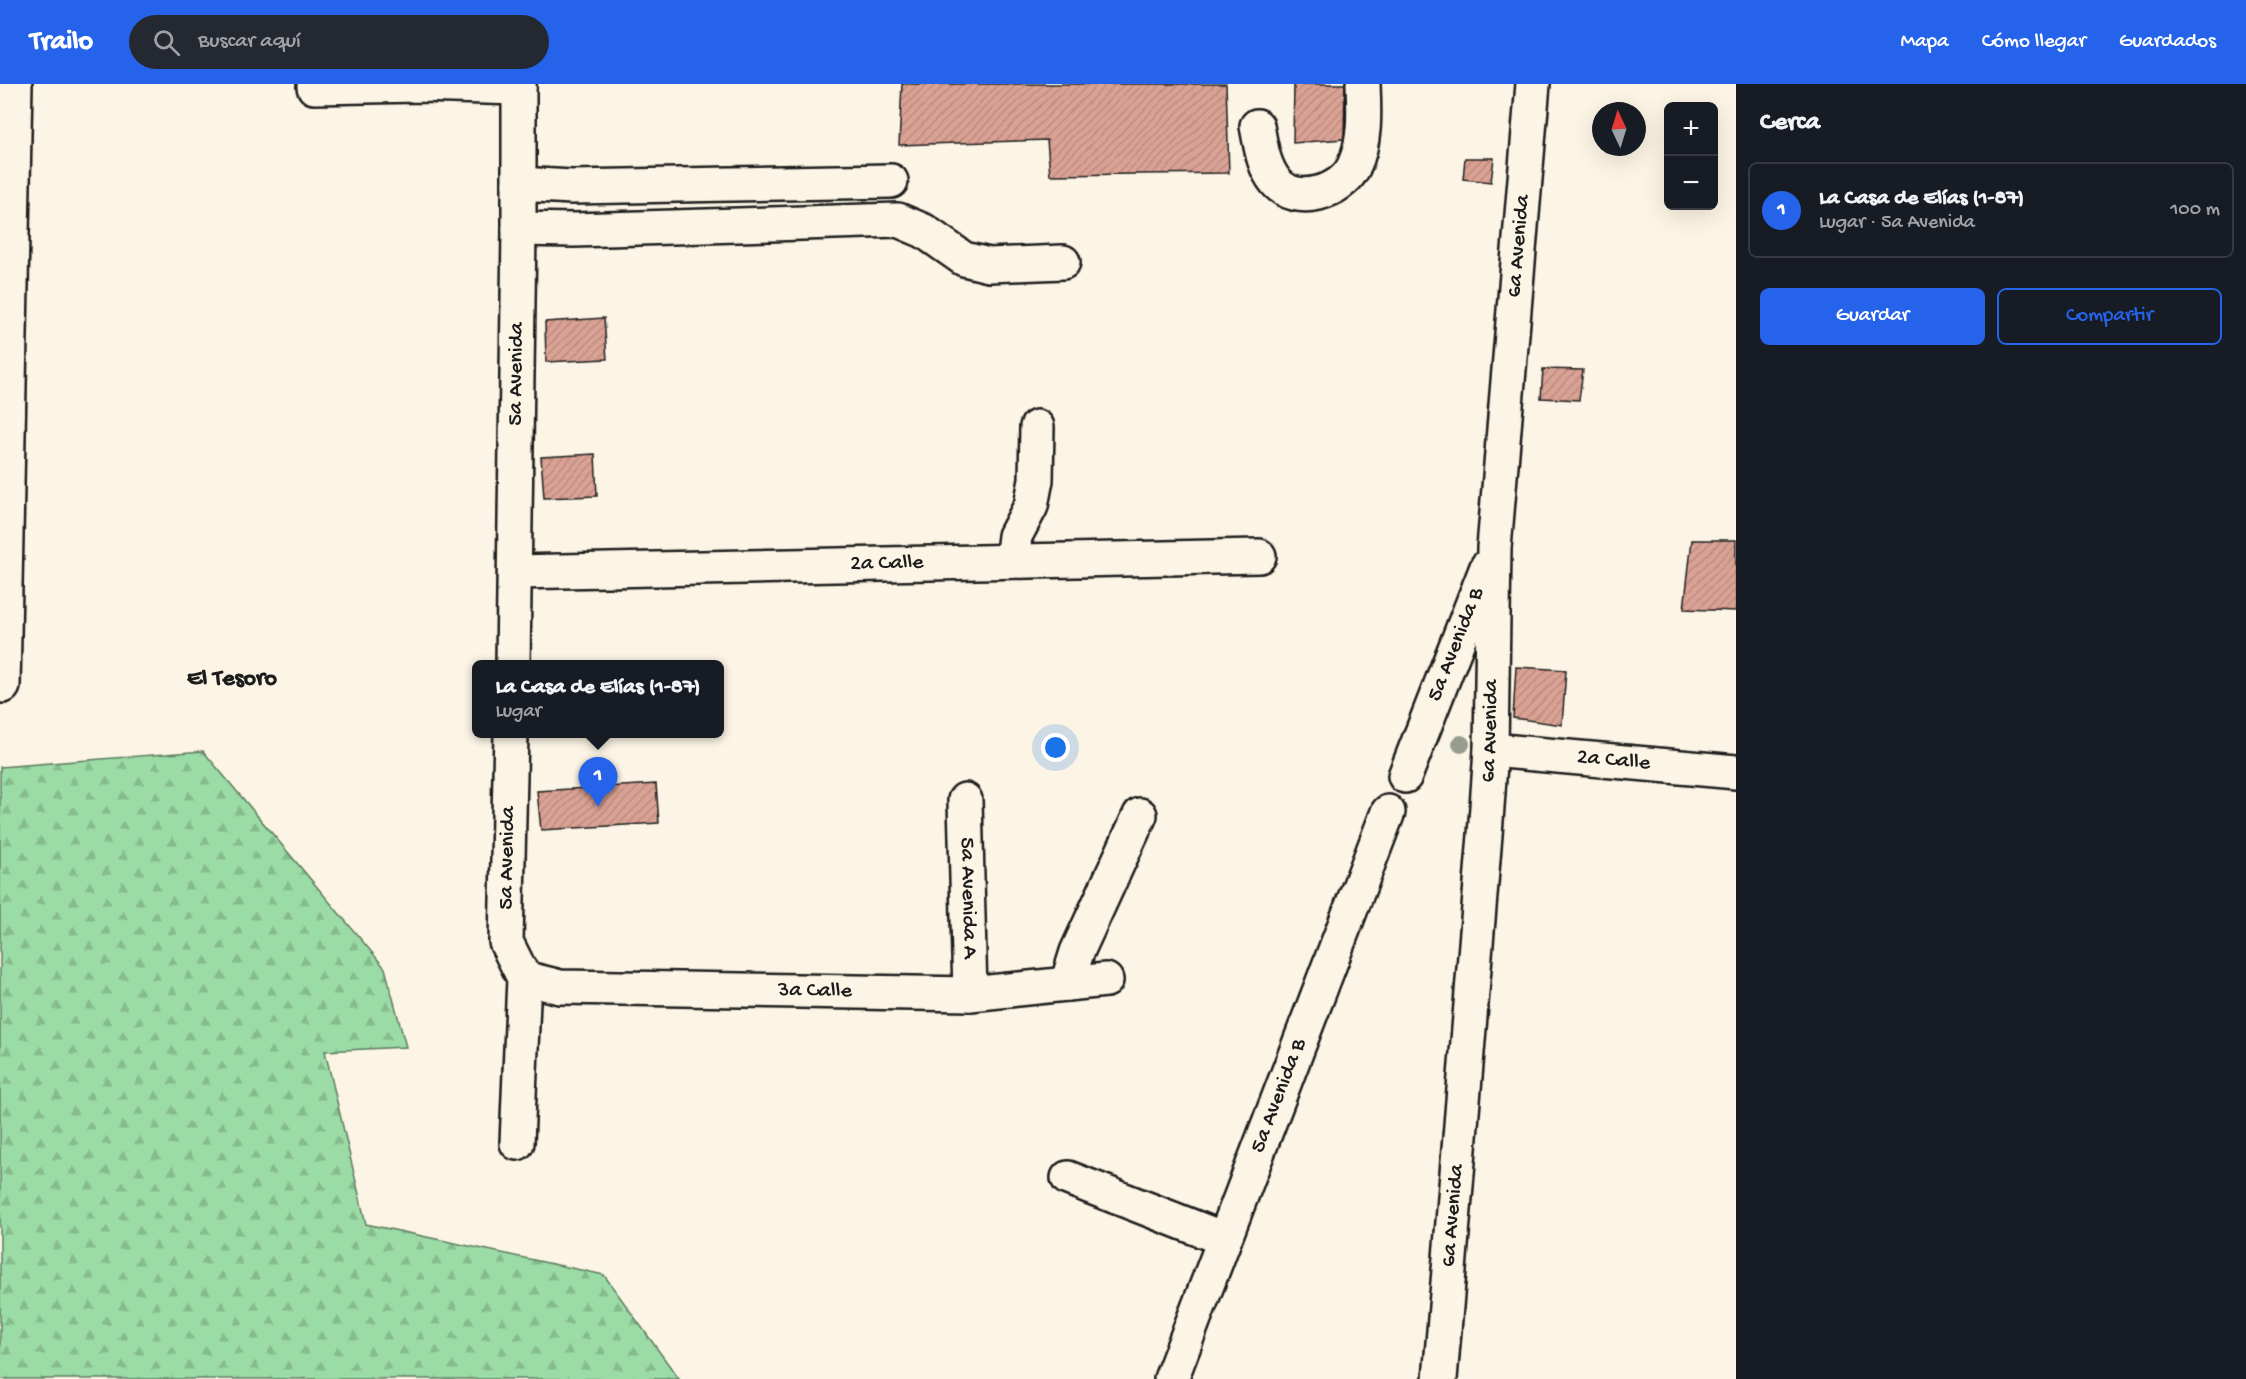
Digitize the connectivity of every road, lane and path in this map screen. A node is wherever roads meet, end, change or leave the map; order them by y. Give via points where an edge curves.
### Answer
1 (1363, 84) edge
2 (1533, 84) edge
3 (519, 86) edge
4 (314, 87) dead end
5 (10, 101) edge
6 (1257, 126) dead end
7 (891, 181) dead end
8 (519, 184) junction
9 (519, 229) junction
10 (1064, 262) dead end
11 (1037, 427) dead end
12 (4, 474) edge
13 (1494, 548) junction
14 (1259, 556) dead end
15 (1012, 561) junction
16 (515, 572) junction
17 (513, 660) edge
18 (3, 686) dead end
19 (511, 738) edge
20 (1491, 750) junction
21 (1736, 772) edge
22 (1406, 776) dead end
23 (965, 800) dead end
24 (1388, 812) dead end
25 (1140, 815) dead end
26 (524, 978) junction
27 (1106, 980) dead end
28 (1067, 984) junction
29 (970, 994) junction
30 (517, 1143) dead end
31 (1068, 1178) dead end
32 (1224, 1239) junction
33 (1171, 1379) edge
34 (1440, 1379) edge

1 - 6 street via 1361,145 1353,168 1338,184 1322,192 1299,195 1278,184 1265,166
2 - 13 street, 6a Avenida
3 - 4 street
3 - 8 street, 5a Avenida
5 - 12 street
7 - 8 street via 572,187
8 - 9 street, 5a Avenida
9 - 10 street via 898,220 924,231 964,259 989,265
9 - 16 street, 5a Avenida
11 - 15 street via 1036,480 1031,506 1015,536
12 - 18 street
13 - 20 street, 6a Avenida
13 - 22 street, 5a Avenida B
14 - 15 street, 2a Calle
15 - 16 street, 2a Calle
16 - 17 street, 5a Avenida
19 - 26 street, 5a Avenida via 506,942
20 - 21 street, 2a Calle
20 - 34 street, 6a Avenida
23 - 29 street, 5a Avenida A
24 - 32 street, 5a Avenida B
25 - 28 street via 1077,952
26 - 29 street, 3a Calle via 560,987
26 - 30 street
27 - 28 street, 3a Calle
28 - 29 street, 3a Calle
31 - 32 street
32 - 33 street, 5a Avenida B

